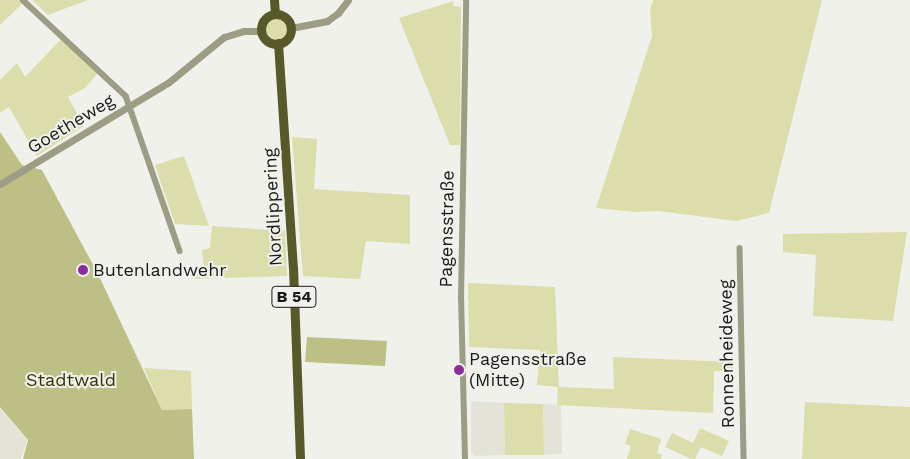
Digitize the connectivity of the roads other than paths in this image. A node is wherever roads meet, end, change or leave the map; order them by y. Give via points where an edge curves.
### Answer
1 (23, 0) edge
2 (274, 0) edge
3 (348, 0) edge
4 (466, 0) edge
5 (275, 14) junction
6 (291, 28) junction
7 (262, 31) junction
8 (278, 43) junction
9 (131, 105) junction
10 (0, 184) edge
11 (740, 248) dead end
12 (180, 250) dead end
13 (300, 459) edge
14 (465, 459) edge
15 (744, 459) edge

1 - 9 street via 118,87
2 - 5 main road
3 - 6 street via 327,21
4 - 14 street, Pagensstraße via 461,299
5 - 6 main road via 284,16
5 - 7 main road via 266,18
6 - 8 main road via 288,37
7 - 8 main road via 266,40
7 - 9 street, Goetheweg via 244,31 224,37 169,82
8 - 13 main road, Nordlippering / B 54 via 292,249
9 - 10 street, Goetheweg
9 - 12 street
11 - 15 street, Ronnenheideweg

